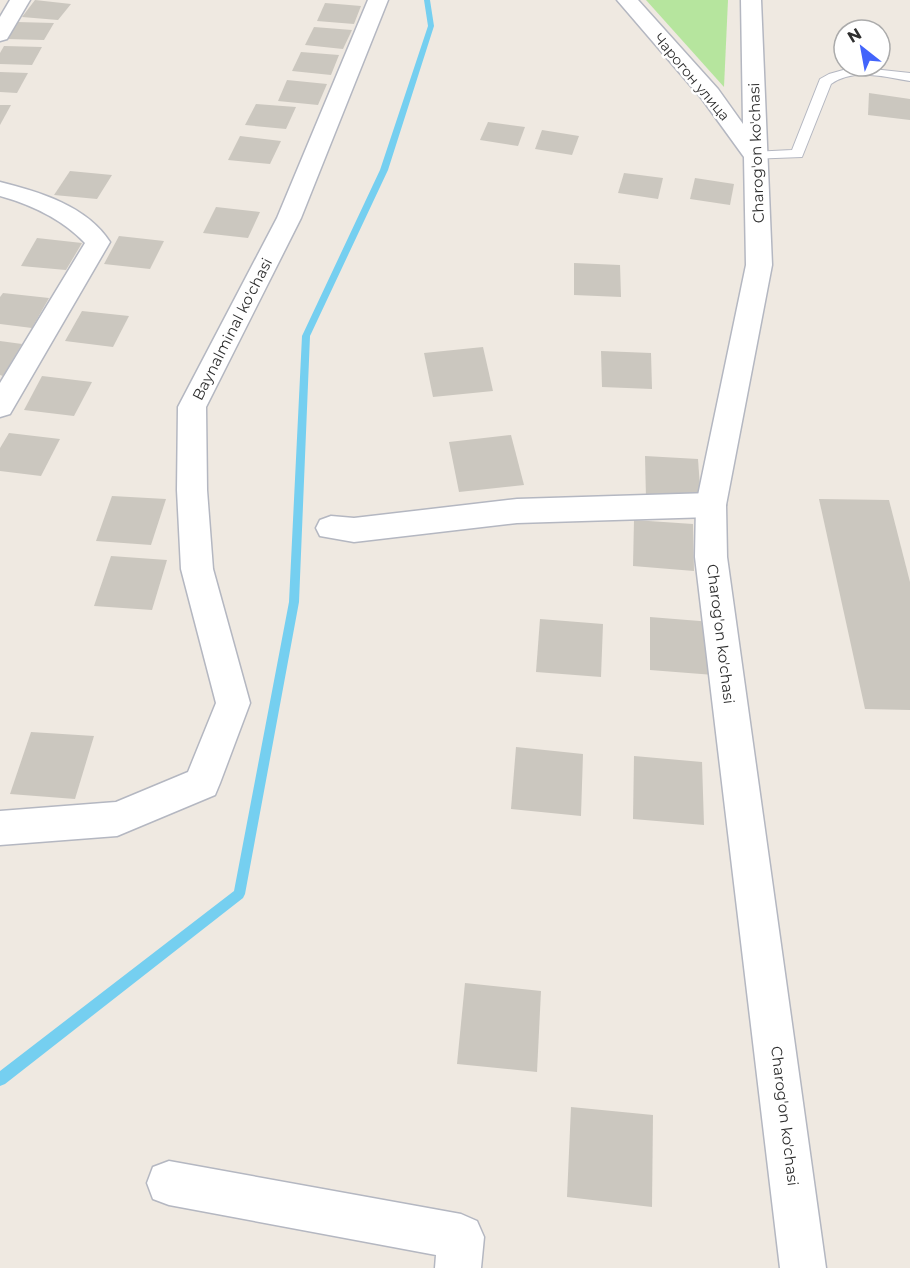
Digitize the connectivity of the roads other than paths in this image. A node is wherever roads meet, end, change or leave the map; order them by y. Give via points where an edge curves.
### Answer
1 (20, 0) edge
2 (378, 0) edge
3 (627, 0) edge
4 (751, 0) edge
5 (0, 35) edge
6 (910, 76) edge
7 (755, 156) junction
8 (0, 189) edge
9 (0, 407) edge
10 (711, 505) junction
11 (331, 528) dead end
12 (2, 830) edge
13 (169, 1183) dead end
14 (458, 1268) edge
15 (803, 1268) edge

1 - 5 street
2 - 12 street, Baynalminal ko'chasi via 289,218 192,407 197,569 233,704 202,783 117,819
3 - 7 street, Чарогон улица via 710,94
4 - 7 street, Charog'on ko'chasi
6 - 7 lane via 834,74 825,82 797,154
7 - 10 street, Charog'on ko'chasi via 759,265
8 - 9 street via 35,198 86,228 98,242
10 - 11 street via 517,511 354,530
10 - 15 street, Charog'on ko'chasi via 711,557
13 - 14 street via 461,1238

